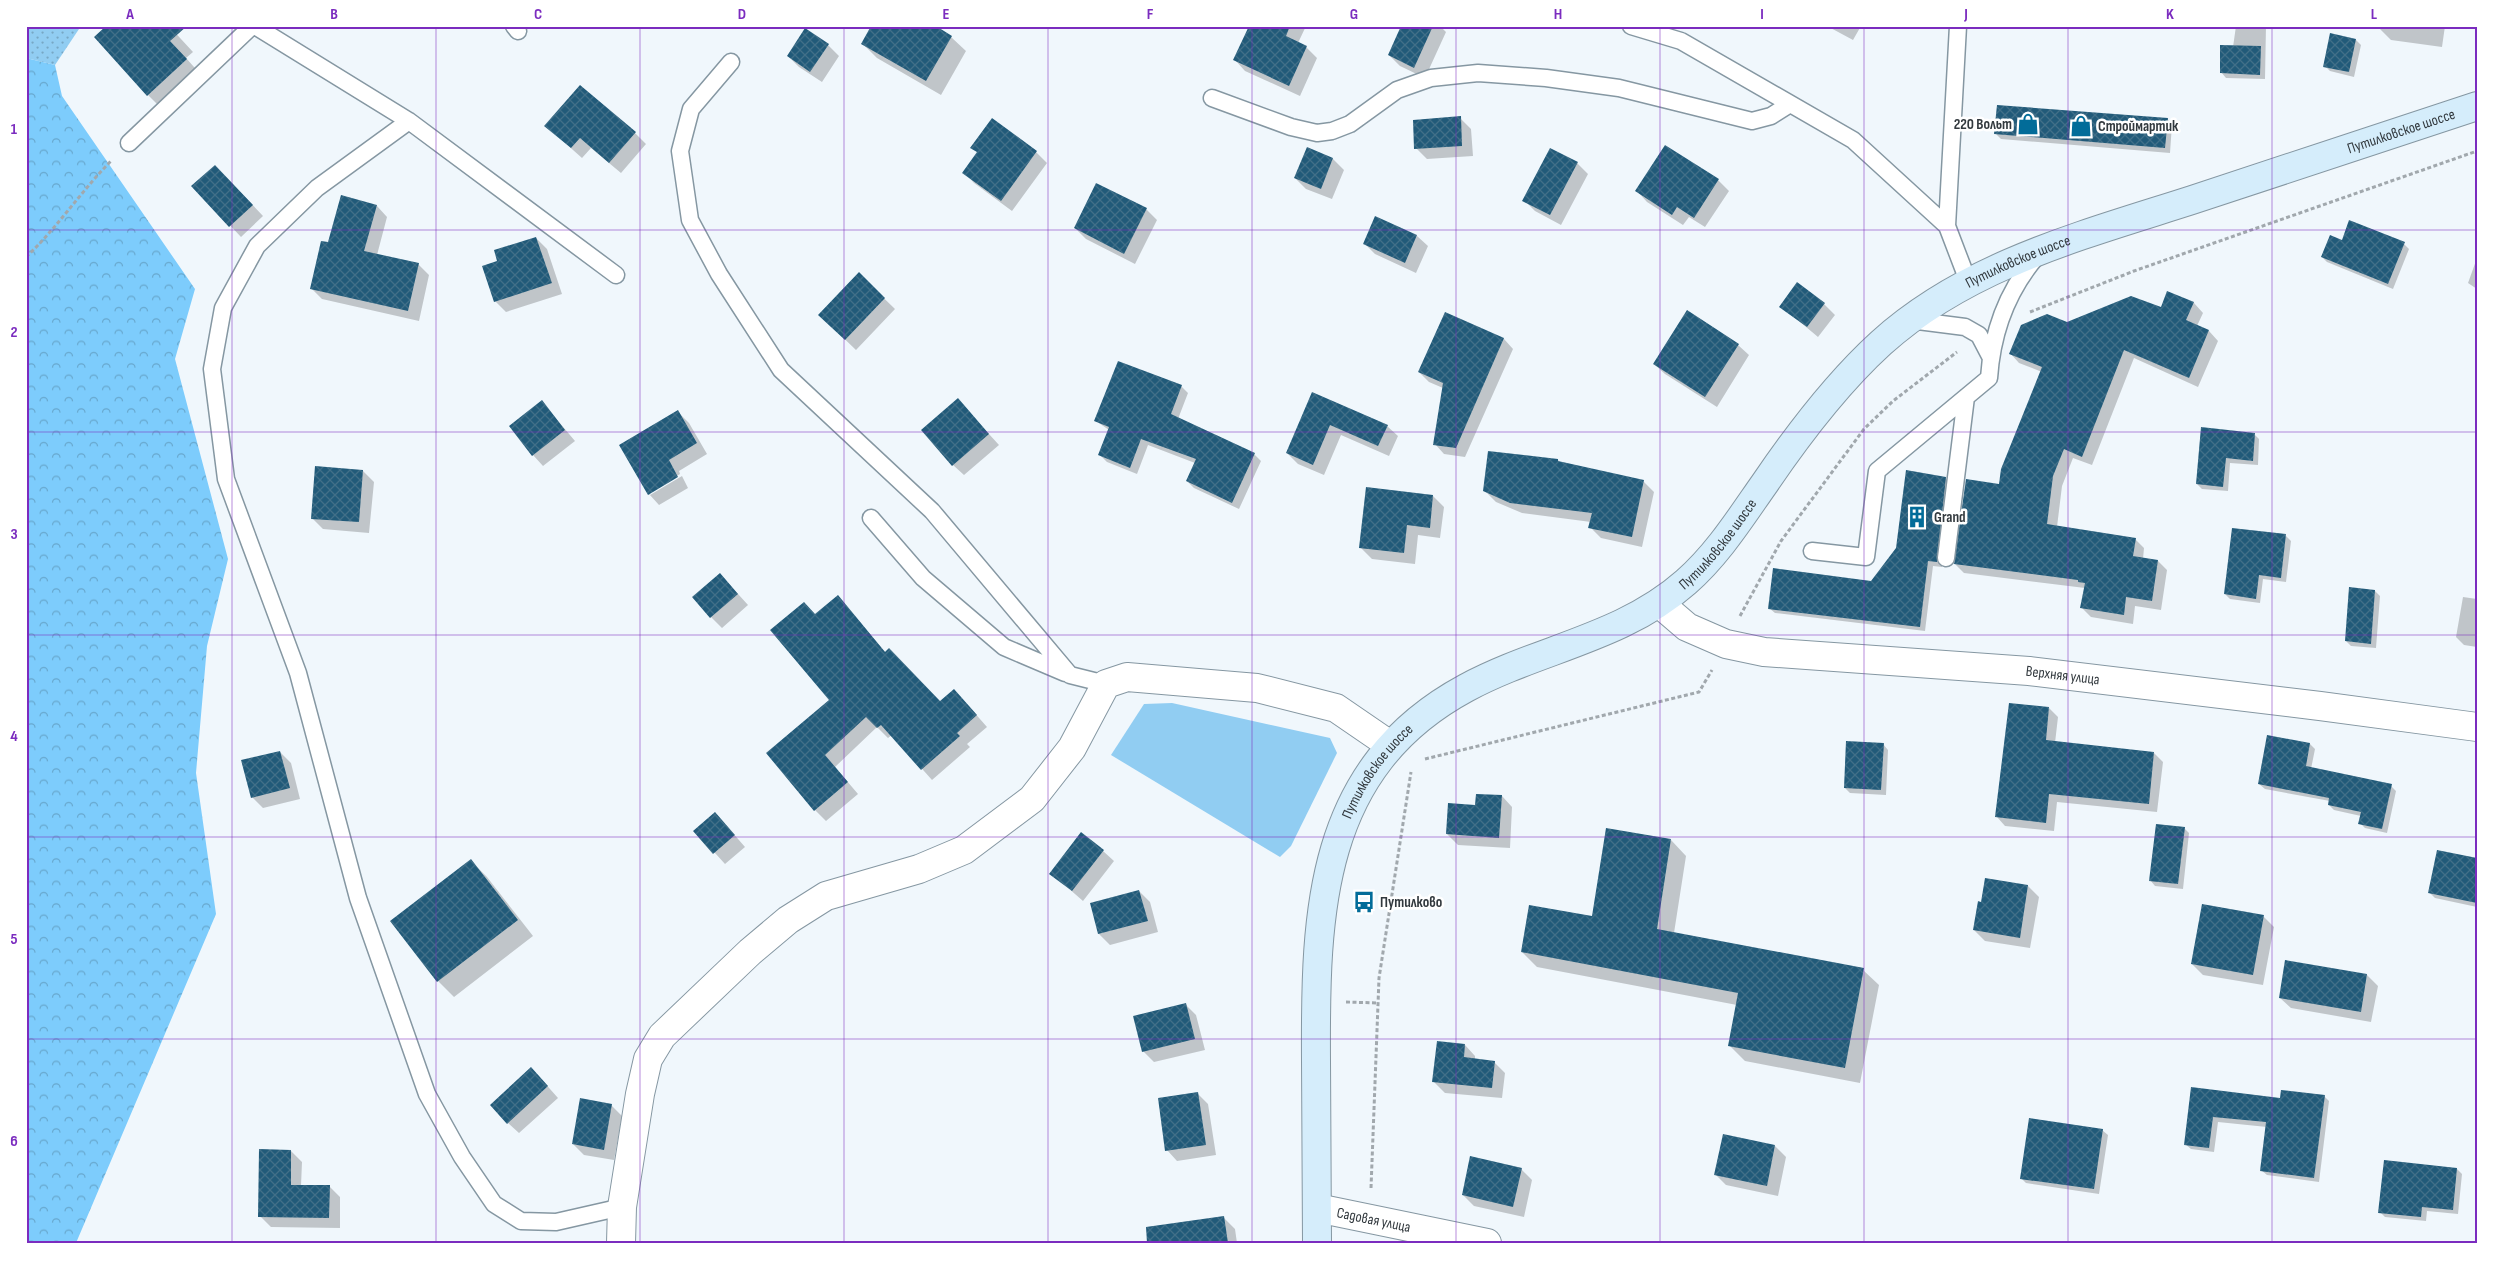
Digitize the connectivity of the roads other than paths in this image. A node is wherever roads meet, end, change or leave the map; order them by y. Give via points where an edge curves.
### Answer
1 (254, 26) edge
2 (1631, 26) edge
3 (1958, 26) edge
4 (731, 62) dead end
5 (1212, 98) dead end
6 (1790, 104) junction
7 (2477, 106) edge
8 (409, 121) junction
9 (129, 143) road end
10 (1947, 226) junction
11 (2042, 251) junction
12 (616, 275) dead end
13 (1968, 281) junction
14 (1908, 320) junction
15 (1990, 356) junction
16 (1966, 397) junction
17 (871, 518) dead end
18 (1812, 551) dead end
19 (1946, 558) dead end
20 (1659, 603) junction
21 (1070, 675) junction
22 (1106, 684) junction
23 (2477, 727) edge
24 (1390, 745) junction
25 (622, 1207) junction
26 (1317, 1208) junction
27 (621, 1243) edge
28 (1318, 1243) edge
29 (1487, 1243) edge

1 - 8 lane
1 - 9 lane
2 - 6 lane via 1680,41
3 - 10 lane
4 - 21 lane via 691,109 680,151 690,220 719,274 781,370 932,511
5 - 6 lane via 1291,128 1317,133 1350,124 1397,90 1431,78 1478,73 1620,88 1752,121 1770,116
6 - 10 lane via 1853,140
7 - 11 main road, Путилковское шоссе
8 - 12 lane
8 - 25 lane via 317,188 258,246 223,308 212,369 226,479 298,673 358,898 427,1094 462,1158 494,1204 521,1220 556,1222
10 - 13 lane
11 - 13 main road, Путилковское шоссе
11 - 15 lane via 2021,274 2007,301
13 - 14 main road, Путилковское шоссе
14 - 15 lane via 1965,327 1979,335
14 - 20 main road, Путилковское шоссе via 1842,382 1785,454 1721,545 1688,581
15 - 16 lane via 1989,378
16 - 18 lane via 1877,471 1866,557
16 - 19 lane
17 - 21 lane via 923,578 1004,647
20 - 23 street, Верхняя улица via 1687,627 1726,644 1764,652 2030,671
20 - 24 main road, Путилковское шоссе via 1596,636 1514,666 1466,688 1428,712
21 - 22 lane
22 - 24 street via 1127,677 1258,688 1336,708
22 - 25 street via 1072,748 1032,799 964,850 919,869 826,896 788,920 662,1036 648,1059
24 - 26 main road, Путилковское шоссе via 1367,776 1345,818 1330,861 1321,923 1316,1001
25 - 27 street
26 - 28 main road, Путилковское шоссе
26 - 29 street, Садовая улица

